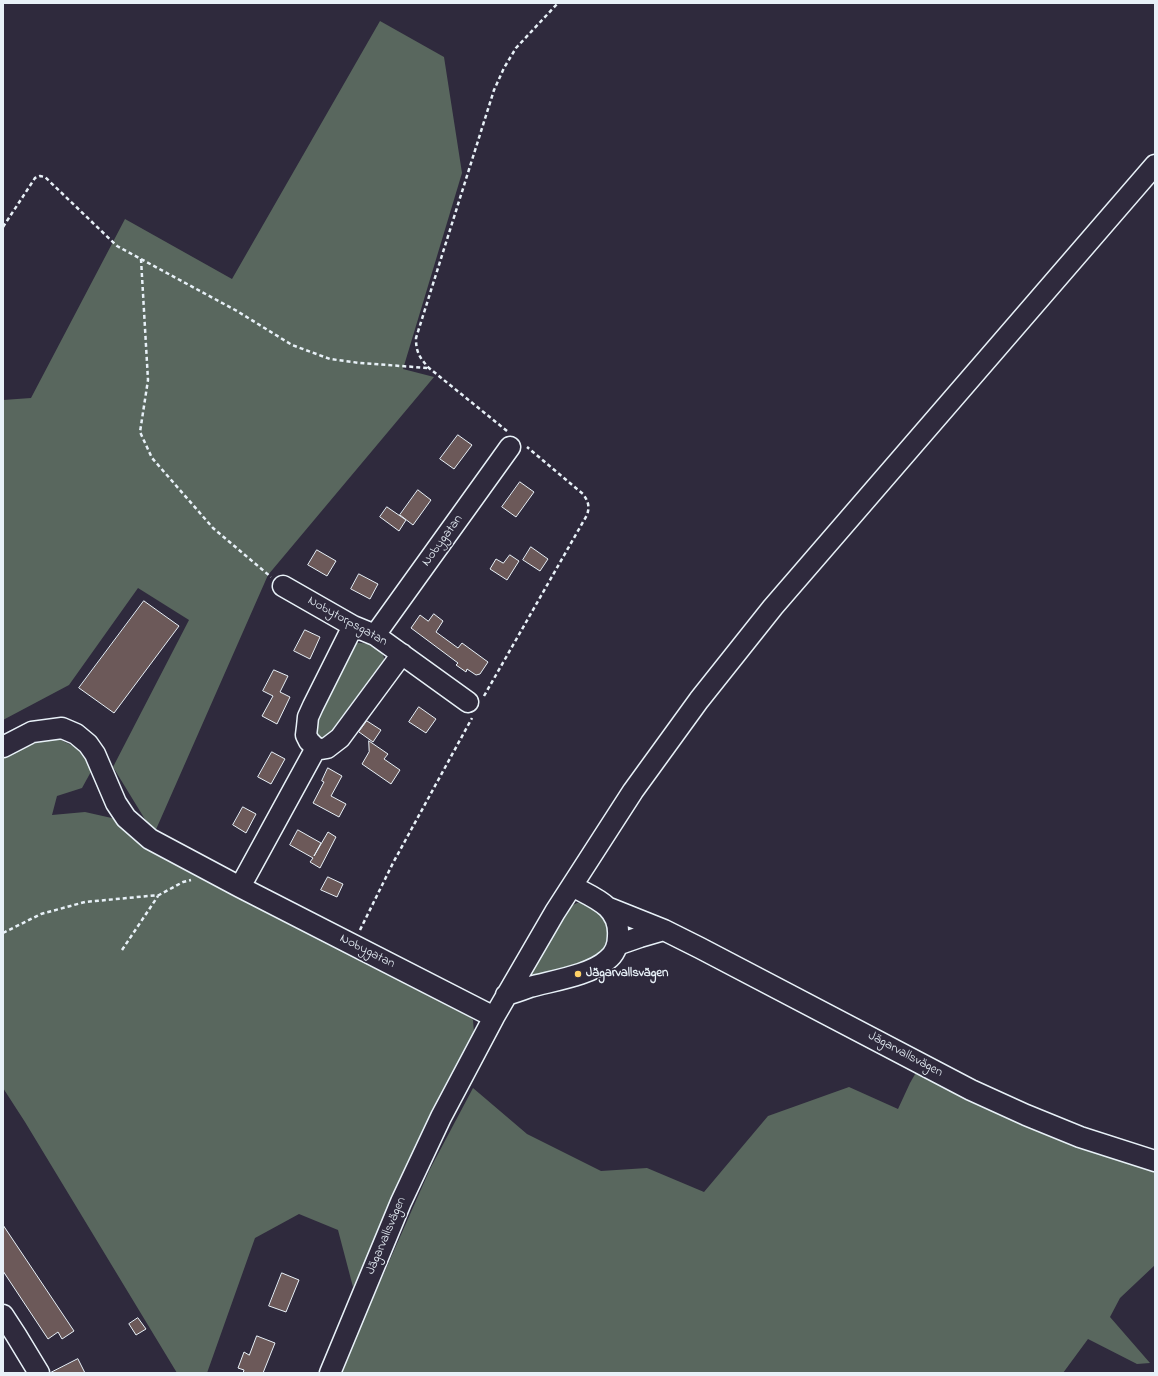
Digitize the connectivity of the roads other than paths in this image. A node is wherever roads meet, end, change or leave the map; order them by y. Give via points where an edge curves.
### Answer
1 (1155, 165) edge
2 (510, 447) dead end
3 (283, 586) road end
4 (353, 626) junction
5 (375, 635) junction
6 (402, 654) junction
7 (468, 702) dead end
8 (3, 748) edge
9 (316, 748) junction
10 (572, 886) junction
11 (240, 887) junction
12 (609, 908) junction
13 (664, 930) junction
14 (617, 945) junction
15 (506, 995) junction
16 (494, 1017) junction
17 (1155, 1161) edge
18 (3, 1315) edge
19 (39, 1373) edge
20 (330, 1373) edge

1 - 10 street via 735,653 633,791
2 - 5 street, Nobygatan
3 - 4 street, Nobytorpsgatan
4 - 5 street, Nobytorpsgatan
4 - 9 street via 308,717 306,734
5 - 6 street, Nobytorpsgatan
6 - 7 street, Nobytorpsgatan
6 - 9 street via 340,738 327,748
8 - 11 street, Nobygatan via 32,732 62,728 76,734 95,754 116,803 126,818 150,839
9 - 11 street
10 - 12 street, Jägarvallsvägen
10 - 15 street, Jägarvallsvägen
11 - 16 street, Nobygatan
12 - 13 street, Jägarvallsvägen
12 - 14 street via 618,926
13 - 14 street
13 - 17 street, Jägarvallsvägen via 971,1090 1080,1137
14 - 15 street via 607,961 592,969
15 - 16 street, Jägarvallsvägen
16 - 20 street, Jägarvallsvägen via 441,1117 401,1202
18 - 19 street

